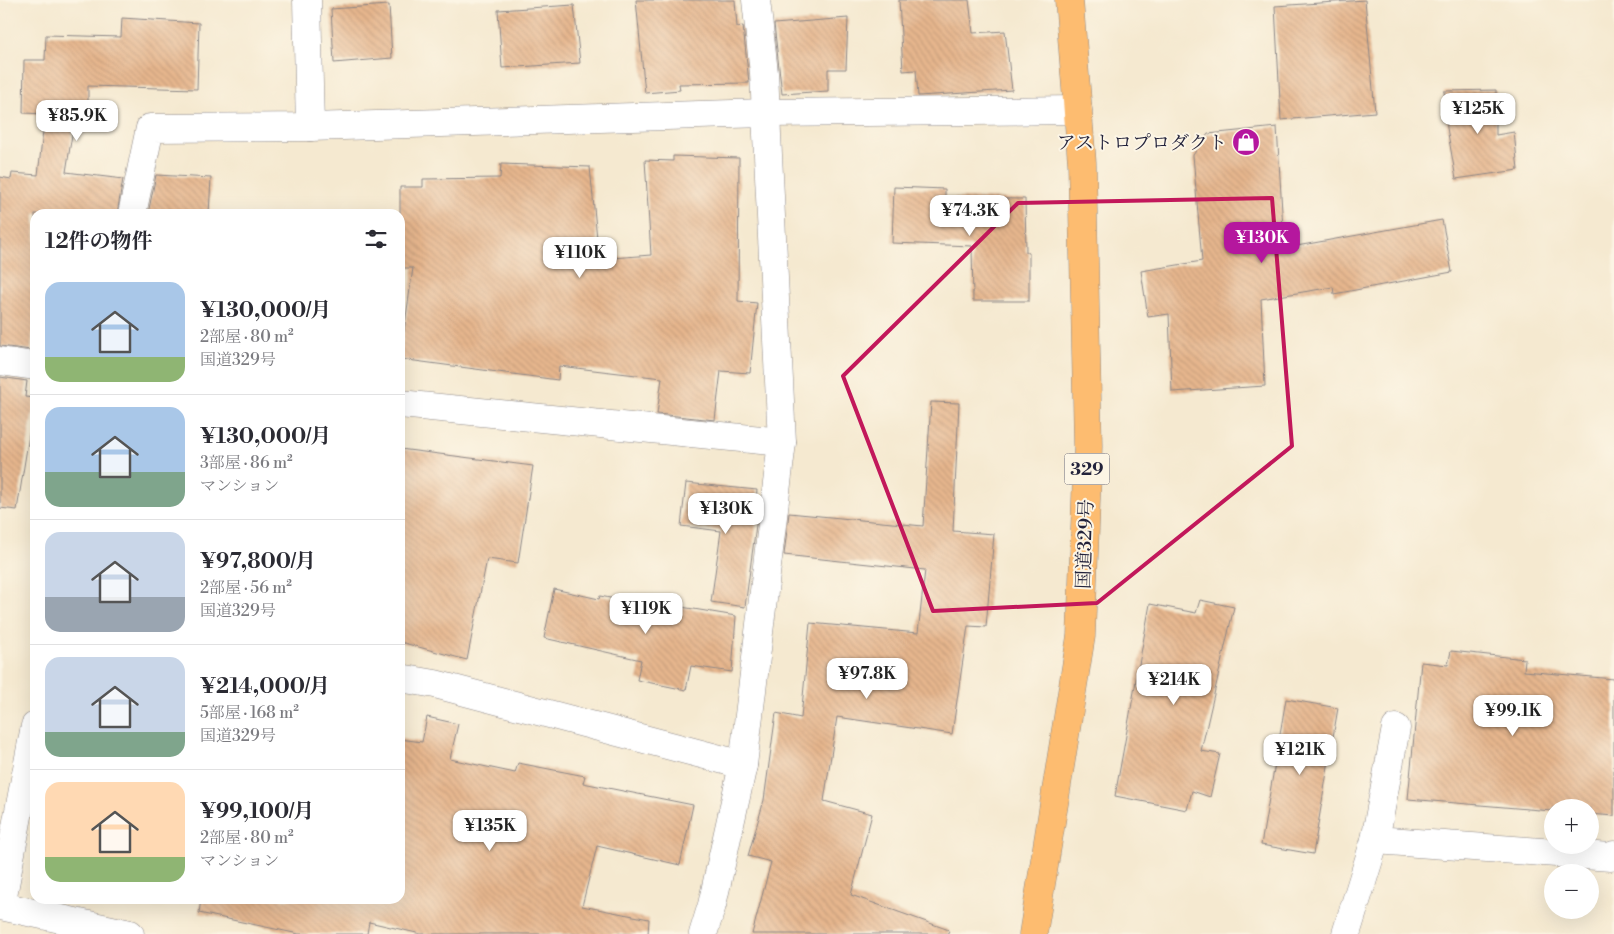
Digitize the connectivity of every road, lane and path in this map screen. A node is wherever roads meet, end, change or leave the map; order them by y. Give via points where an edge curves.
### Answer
1 (308, 0) edge
2 (756, 0) edge
3 (1069, 0) edge
4 (1078, 110) junction
5 (765, 112) junction
6 (310, 127) junction
7 (133, 209) edge
8 (0, 361) edge
9 (30, 365) edge
10 (405, 404) edge
11 (782, 442) junction
12 (405, 679) edge
13 (1396, 728) dead end
14 (30, 752) edge
15 (743, 765) junction
16 (1375, 840) junction
17 (1614, 855) edge
18 (130, 934) edge
19 (703, 934) edge
20 (1033, 934) edge
21 (1346, 934) edge

1 - 6 street
2 - 5 street
3 - 4 highway, 国道329号 / 329
4 - 5 street
4 - 20 highway, 国道329号 / 329 via 1088,446 1081,636
5 - 6 street
5 - 11 street
6 - 7 street via 150,128
8 - 9 street
10 - 11 street
11 - 15 street
12 - 15 street
13 - 16 street
14 - 18 street via 1,906
15 - 19 street
16 - 17 street
16 - 21 street

